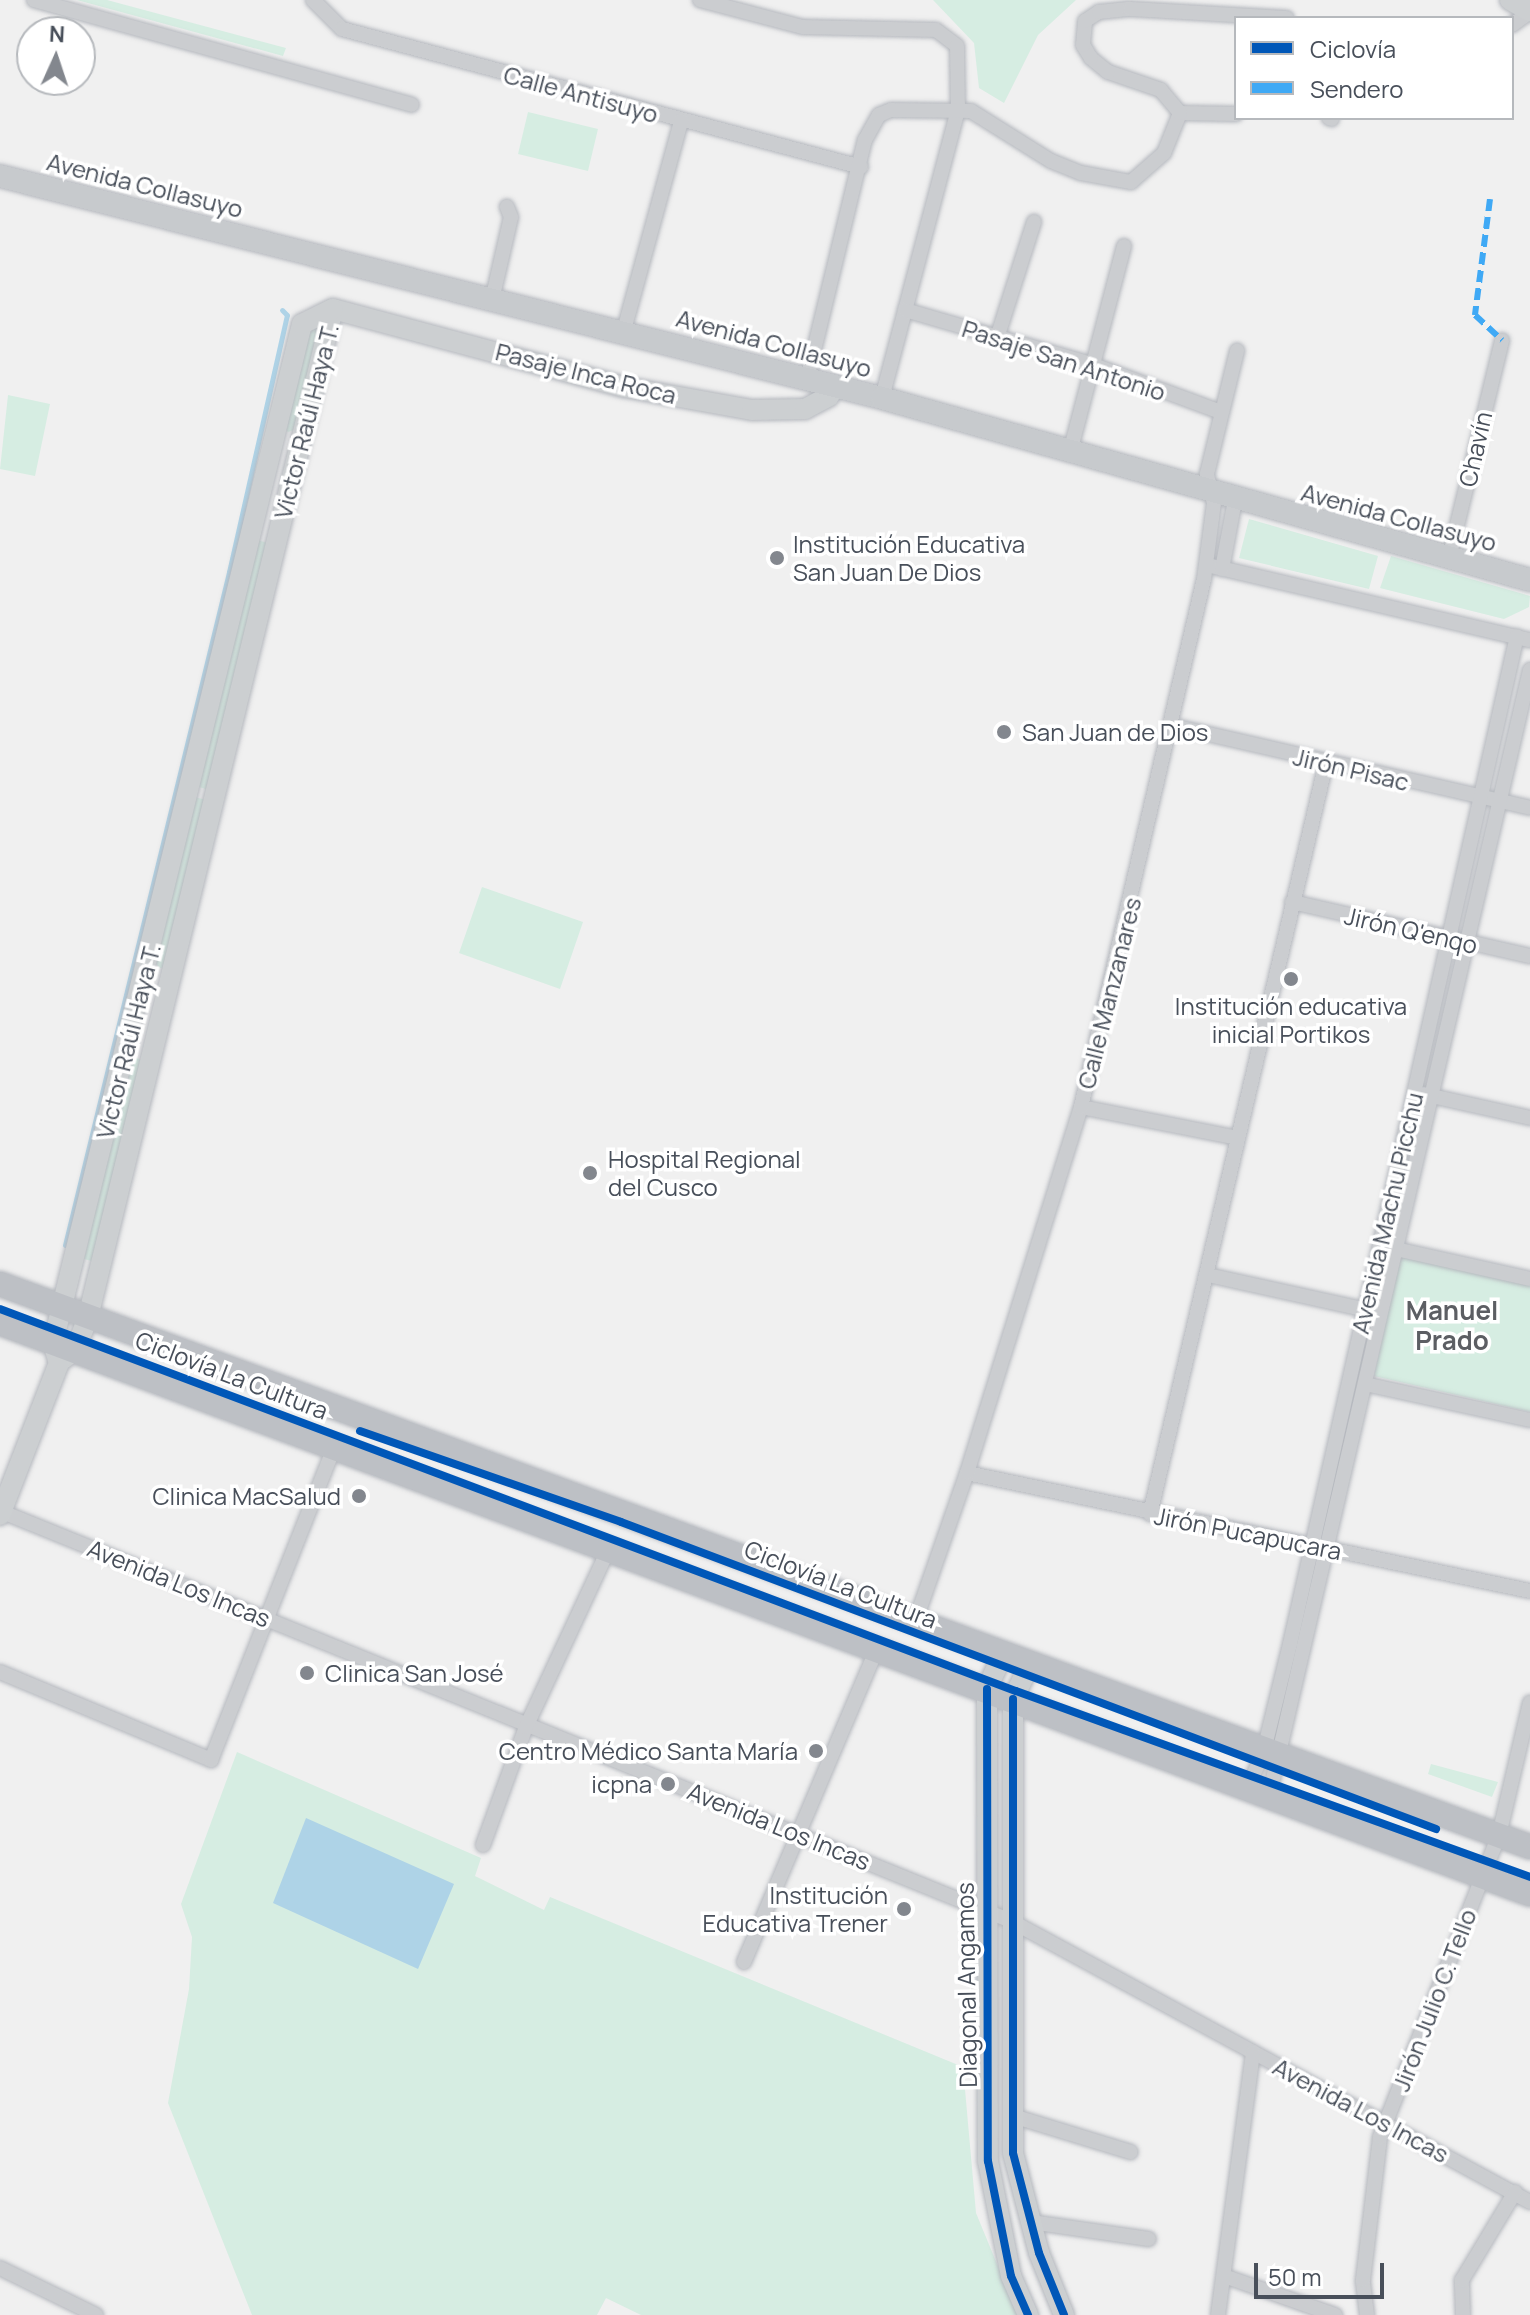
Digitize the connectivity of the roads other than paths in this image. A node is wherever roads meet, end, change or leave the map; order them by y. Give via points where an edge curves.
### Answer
1 (34, 0) edge
2 (313, 0) edge
3 (700, 0) edge
4 (1510, 0) edge
5 (1176, 6) edge
6 (1253, 7) edge
7 (1530, 12) edge
8 (1281, 16) edge
9 (412, 105) dead end
10 (958, 110) junction
11 (1180, 113) junction
12 (1234, 114) edge
13 (681, 121) junction
14 (861, 167) junction
15 (0, 176) edge
16 (507, 207) dead end
17 (1034, 222) dead end
18 (1124, 246) dead end
19 (492, 300) junction
20 (333, 309) junction
21 (905, 310) junction
22 (624, 330) junction
23 (997, 338) junction
24 (1502, 340) dead end
25 (1237, 351) dead end
26 (1091, 364) junction
27 (807, 379) junction
28 (834, 386) junction
29 (882, 398) junction
30 (1221, 412) junction
31 (275, 435) junction
32 (300, 442) junction
33 (1070, 452) junction
34 (1212, 494) junction
35 (1235, 500) junction
36 (1449, 558) junction
37 (1207, 565) junction
38 (1222, 569) junction
39 (1530, 580) edge
40 (1524, 638) edge
41 (1530, 670) edge
42 (1173, 726) junction
43 (1326, 763) junction
44 (1479, 797) junction
45 (1498, 801) junction
46 (1530, 808) edge
47 (1292, 902) junction
48 (1450, 939) junction
49 (1469, 944) junction
50 (1530, 956) edge
51 (1415, 1092) junction
52 (1431, 1096) junction
53 (1081, 1107) junction
54 (1530, 1118) edge
55 (1238, 1138) junction
56 (1396, 1249) junction
57 (1208, 1275) junction
58 (1530, 1279) edge
59 (0, 1284) edge
60 (63, 1307) junction
61 (1364, 1309) junction
62 (1382, 1314) junction
63 (88, 1317) junction
64 (0, 1323) edge
65 (62, 1352) junction
66 (1365, 1384) junction
67 (1530, 1420) edge
68 (334, 1448) junction
69 (967, 1473) junction
70 (0, 1512) edge
71 (1150, 1514) junction
72 (1310, 1544) junction
73 (610, 1546) junction
74 (1327, 1547) junction
75 (1530, 1591) edge
76 (266, 1619) junction
77 (915, 1622) junction
78 (877, 1648) junction
79 (1003, 1654) junction
80 (1030, 1664) junction
81 (0, 1672) edge
82 (987, 1689) junction
83 (1013, 1699) junction
84 (1530, 1703) edge
85 (526, 1727) junction
86 (1273, 1753) junction
87 (1259, 1792) junction
88 (800, 1831) junction
89 (1499, 1835) junction
90 (483, 1845) dead end
91 (1530, 1847) edge
92 (1483, 1875) junction
93 (1530, 1894) edge
94 (984, 1910) junction
95 (1011, 1921) junction
96 (744, 1962) dead end
97 (1253, 2052) junction
98 (1013, 2116) junction
99 (1386, 2123) junction
100 (1131, 2152) dead end
101 (1524, 2196) edge
102 (1031, 2222) junction
103 (1149, 2239) dead end
104 (0, 2268) edge
105 (1224, 2276) junction
106 (96, 2315) edge
107 (1028, 2315) edge
108 (1064, 2315) edge
109 (1218, 2315) edge
110 (1335, 2315) edge
111 (1367, 2315) edge
112 (1463, 2315) edge

1 - 9 street
2 - 13 street, Calle Antisuyo via 342,29
3 - 10 street via 803,27 920,27 950,36 960,62
4 - 7 street
5 - 6 street
5 - 11 street via 1099,12 1085,21 1083,45 1108,72 1161,90
6 - 8 street
10 - 11 street via 979,114 1026,149 1071,169 1131,182 1144,176 1164,153
10 - 14 street via 891,110 879,115 865,140
10 - 21 street
11 - 12 street
13 - 14 street, Calle Antisuyo
13 - 22 street
14 - 27 street
15 - 19 main road, Avenida Collasuyo
16 - 19 street via 511,217
17 - 23 street
18 - 26 street
19 - 22 main road, Avenida Collasuyo
20 - 28 street, Pasaje Inca Roca via 624,387 752,410 805,409 829,396
20 - 31 street, Victor Raúl Haya T. via 302,324
20 - 32 street, Victor Raúl Haya T.
21 - 23 street, Pasaje San Antonio
21 - 29 street
22 - 27 main road, Avenida Collasuyo
23 - 26 street, Pasaje San Antonio
24 - 36 street, Chavín
25 - 30 street, Calle Manzanares
26 - 30 street, Pasaje San Antonio
26 - 33 street
27 - 28 main road, Avenida Collasuyo
28 - 29 main road, Avenida Collasuyo
29 - 33 main road, Avenida Collasuyo
30 - 34 street, Calle Manzanares via 1207,474
31 - 32 street
31 - 60 street, Victor Raúl Haya T.
32 - 63 street, Victor Raúl Haya T.
33 - 34 main road, Avenida Collasuyo
34 - 35 main road, Avenida Collasuyo
34 - 37 street, Calle Manzanares
35 - 36 main road, Avenida Collasuyo
35 - 38 street
36 - 39 main road, Avenida Collasuyo
37 - 38 street
37 - 42 street, Calle Manzanares
38 - 40 street
40 - 44 street, Avenida Machu Picchu
41 - 45 street, Avenida Machu Picchu
42 - 43 street, Jirón Pisac
42 - 53 street, Calle Manzanares
43 - 44 street, Jirón Pisac
43 - 47 street
44 - 45 street, Jirón Pisac
44 - 48 street, Avenida Machu Picchu
45 - 46 street, Jirón Pisac
45 - 49 street, Avenida Machu Picchu
47 - 48 street, Jirón Q'enqo
47 - 55 street
48 - 49 street, Jirón Q'enqo
48 - 51 street, Avenida Machu Picchu
49 - 50 street, Jirón Q'enqo
49 - 52 street, Avenida Machu Picchu
51 - 52 street
51 - 61 street, Avenida Machu Picchu
52 - 54 street
52 - 56 street, Avenida Machu Picchu
53 - 55 street
53 - 69 street, Calle Manzanares
55 - 57 street
56 - 58 street
56 - 62 street, Avenida Machu Picchu
57 - 61 street
57 - 71 street
59 - 60 highway
60 - 63 highway
60 - 65 street, Victor Raúl Haya T.
61 - 62 street
61 - 72 street, Avenida Machu Picchu
62 - 66 street, Avenida Machu Picchu
63 - 65 street, Victor Raúl Haya T.
63 - 77 highway
64 - 65 highway
65 - 68 highway
65 - 70 street
66 - 67 street
66 - 74 street, Avenida Machu Picchu
68 - 73 highway
68 - 76 street
69 - 71 street, Jirón Pucapucara
69 - 77 street, Calle Manzanares
70 - 76 street, Avenida Los Incas
71 - 72 street, Jirón Pucapucara
72 - 74 street, Jirón Pucapucara
72 - 86 street, Avenida Machu Picchu
73 - 78 highway
73 - 85 street
74 - 75 street, Jirón Pucapucara
74 - 86 street, Avenida Machu Picchu
76 - 81 street via 211,1760
76 - 85 street, Avenida Los Incas
77 - 79 highway
78 - 82 highway
78 - 88 street
79 - 80 highway
79 - 82 street, Diagonal Angamos
80 - 83 street, Diagonal Angamos
80 - 86 highway
82 - 83 highway
82 - 94 street, Diagonal Angamos
83 - 87 highway
83 - 95 street, Diagonal Angamos
84 - 89 street, Jirón Julio C. Tello
85 - 88 street, Avenida Los Incas
85 - 90 street
86 - 87 street, Avenida Machu Picchu
86 - 87 street, Avenida Machu Picchu
86 - 89 highway
87 - 92 highway
88 - 94 street, Avenida Los Incas
88 - 96 street
89 - 91 highway
89 - 92 street, Jirón Julio C. Tello
92 - 93 highway
92 - 99 street, Jirón Julio C. Tello
94 - 95 street, Avenida Los Incas
94 - 107 street, Diagonal Angamos via 988,2161 1011,2276
95 - 97 street, Avenida Los Incas
95 - 98 street, Diagonal Angamos
97 - 99 street, Avenida Los Incas
97 - 105 street
98 - 100 street
98 - 102 street, Diagonal Angamos via 1013,2153
99 - 101 street, Avenida Los Incas
99 - 111 street, Jirón Julio C. Tello via 1363,2280
101 - 112 street via 1462,2280
102 - 103 street
102 - 108 street, Diagonal Angamos
104 - 106 street
105 - 109 street
105 - 110 street

